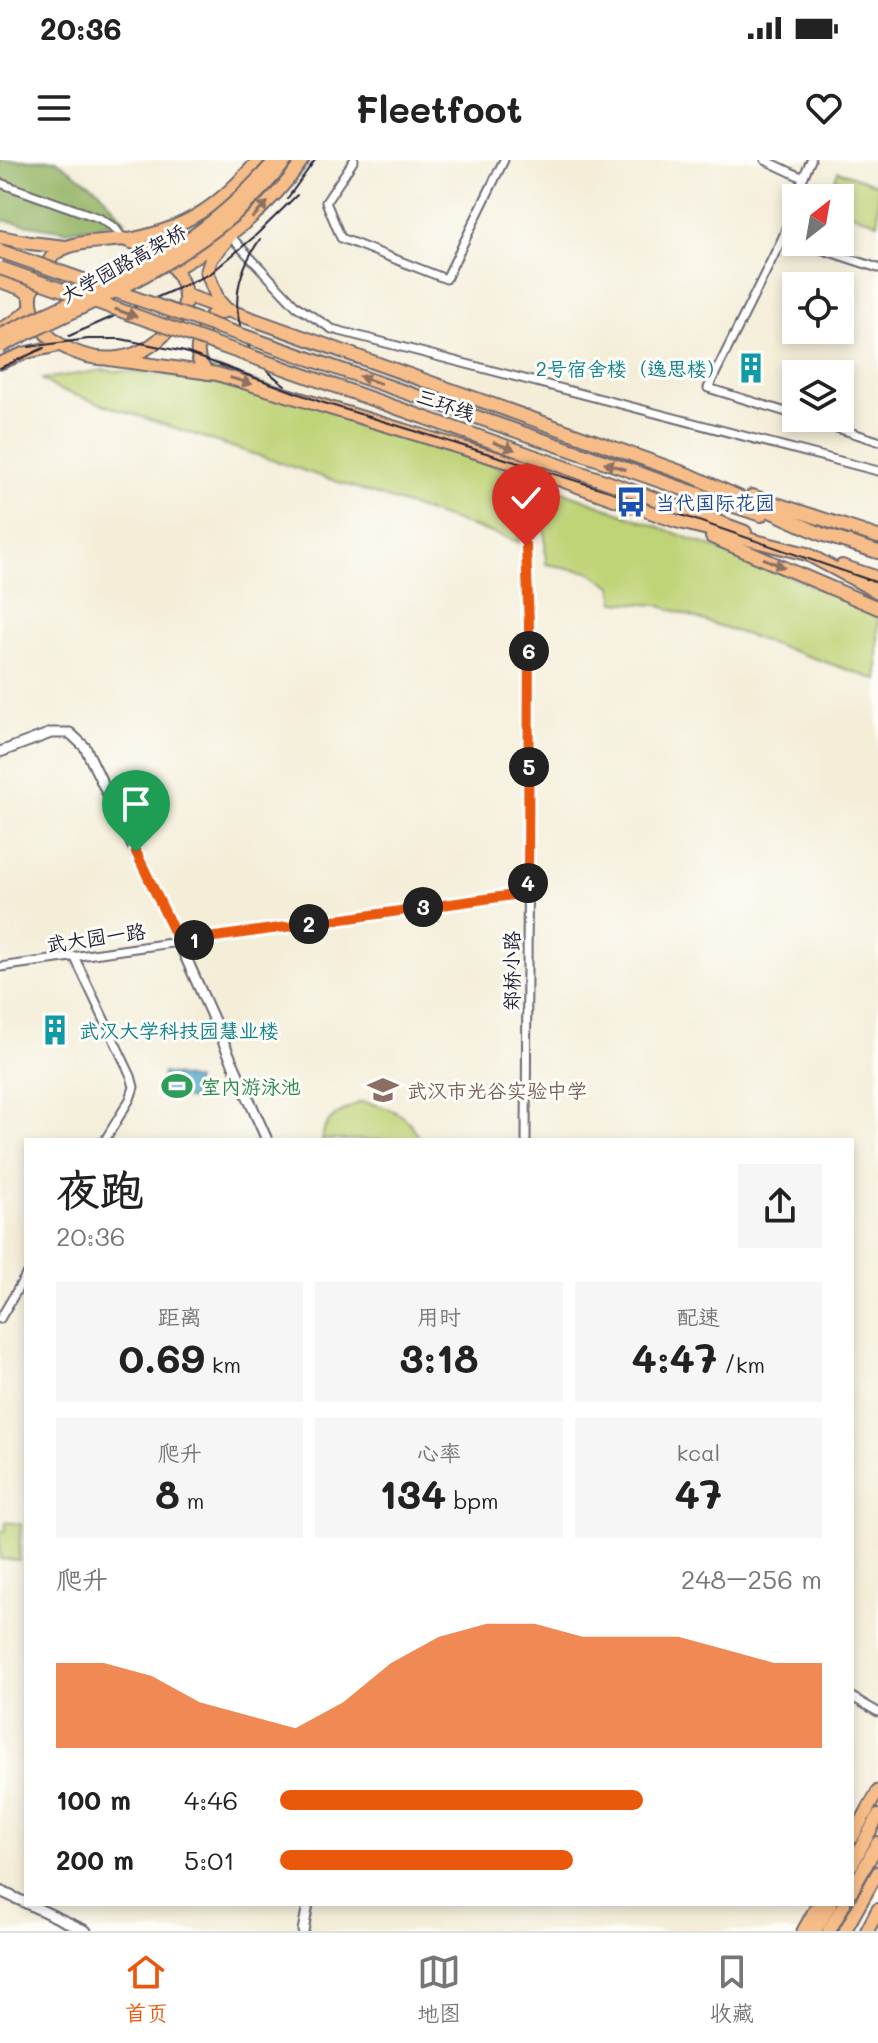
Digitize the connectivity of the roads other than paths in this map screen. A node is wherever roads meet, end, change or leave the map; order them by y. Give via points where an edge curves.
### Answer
1 (258, 160) edge
2 (275, 160) edge
3 (287, 160) edge
4 (303, 160) edge
5 (354, 160) edge
6 (504, 160) edge
7 (765, 160) edge
8 (811, 160) edge
9 (803, 178) junction
10 (0, 183) edge
11 (801, 184) edge
12 (230, 236) junction
13 (0, 237) edge
14 (782, 239) edge
15 (124, 240) junction
16 (69, 247) junction
17 (0, 251) edge
18 (842, 256) edge
19 (0, 268) edge
20 (878, 268) edge
21 (175, 269) junction
22 (0, 281) edge
23 (185, 295) junction
24 (32, 302) junction
25 (227, 310) junction
26 (0, 329) edge
27 (0, 335) edge
28 (61, 345) junction
29 (0, 347) edge
30 (109, 359) junction
31 (0, 363) edge
32 (208, 373) junction
33 (782, 411) edge
34 (849, 432) edge
35 (878, 441) edge
36 (522, 466) junction
37 (878, 471) edge
38 (687, 475) junction
39 (676, 521) junction
40 (821, 534) junction
41 (878, 537) edge
42 (878, 553) edge
43 (807, 554) junction
44 (878, 578) edge
45 (878, 592) edge
46 (878, 608) edge
47 (0, 752) edge
48 (528, 893) junction
49 (179, 942) junction
50 (74, 956) junction
51 (0, 967) edge
52 (106, 1138) edge
53 (266, 1138) edge
54 (526, 1138) edge
55 (24, 1278) edge
56 (0, 1319) edge
57 (854, 1698) edge
58 (878, 1712) edge
59 (878, 1791) edge
60 (878, 1816) edge
61 (854, 1834) edge
62 (878, 1843) edge
63 (854, 1860) edge
64 (878, 1872) edge
65 (854, 1886) edge
66 (0, 1891) edge
67 (24, 1903) edge
68 (31, 1906) edge
69 (308, 1906) edge
70 (817, 1906) edge
71 (829, 1906) edge
72 (843, 1906) edge
73 (878, 1910) edge
74 (86, 1931) edge
75 (303, 1931) edge
76 (803, 1931) edge
77 (815, 1931) edge
78 (829, 1931) edge
79 (845, 1931) edge
80 (867, 1931) edge

1 - 15 main road via 220,199 189,220
2 - 27 main road, bridge via 241,196 179,245
3 - 29 main road, 大学园路高架桥, bridge via 225,222 158,270
12 -> 4 main road
5 - 6 street via 326,202 341,238 446,279
7 - 9 street
8 - 9 street
9 - 11 street
10 - 15 street via 99,218
12 - 21 main road
12 - 25 highway via 207,272
12 - 37 street via 296,306 332,329
13 - 16 highway
14 - 33 street via 708,388
15 - 16 highway
15 - 21 highway via 155,251
16 - 24 highway via 55,253 39,275
40 -> 17 highway, 三环线, bridge
18 - 20 street
19 -> 43 highway, 三环线, bridge
21 - 23 highway
22 - 24 highway via 23,289
23 - 25 highway
23 - 30 highway via 184,308 151,347
24 - 26 main road
24 - 28 highway via 46,334
25 - 32 highway via 211,316 198,343 200,365
25 - 38 highway
28 - 30 highway
28 - 31 main road
30 - 32 highway
32 -> 36 highway
34 - 35 street
36 - 39 highway
36 - 48 street, 郑桥小路 via 529,626
38 - 40 highway
38 - 41 highway
39 - 43 highway
39 -> 46 highway
40 - 42 highway, 三环线
43 - 44 highway, 三环线
43 - 45 highway
47 - 49 street via 51,733 70,733 85,747
48 - 49 street, 武大园一路
48 - 54 street, 郑桥小路
49 - 50 street, 武大园一路
49 - 53 street
50 - 51 street, 武大园一路
50 - 52 street via 134,1087
55 - 56 street
57 - 58 street
59 - 61 main road
60 - 63 highway
62 - 65 highway
64 - 79 main road
66 - 67 street
68 - 74 street
69 - 75 street
70 - 76 main road
71 - 77 highway
72 - 78 highway
73 - 80 highway

